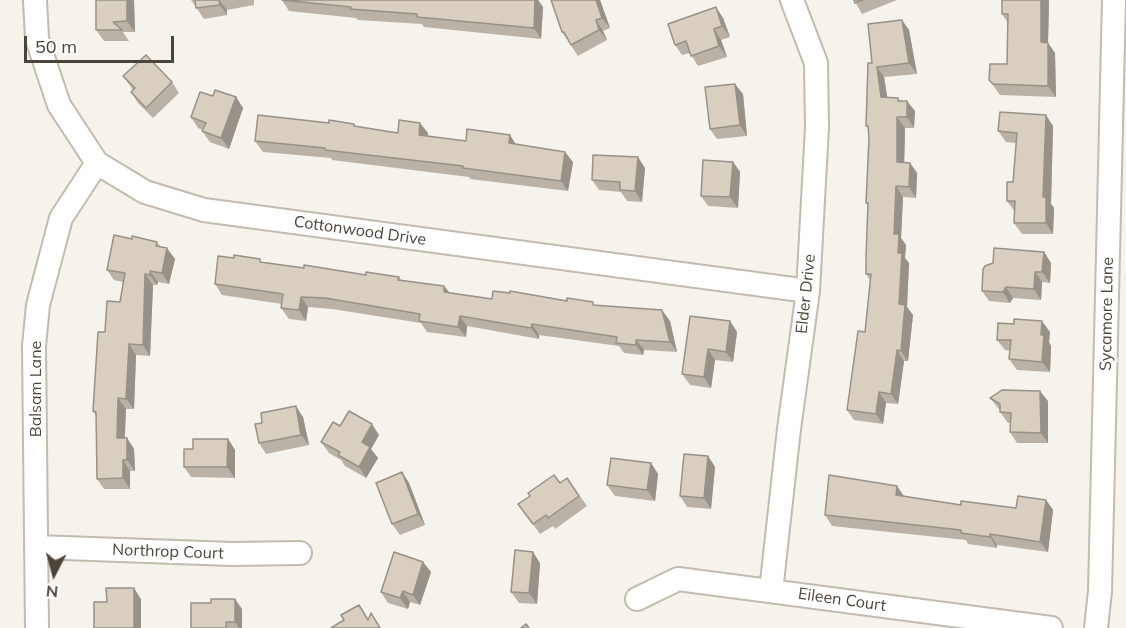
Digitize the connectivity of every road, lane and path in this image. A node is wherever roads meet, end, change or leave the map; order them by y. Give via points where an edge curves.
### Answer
1 (35, 0) edge
2 (792, 0) edge
3 (1114, 0) edge
4 (97, 163) junction
5 (808, 291) junction
6 (36, 547) junction
7 (300, 553) dead end
8 (771, 591) junction
9 (637, 599) dead end
10 (37, 628) edge
11 (1051, 628) edge
12 (1096, 628) edge

1 - 4 street, Cottonwood Drive via 37,39 59,105
2 - 5 street, Elder Drive via 816,63 817,128
3 - 12 street, Sycamore Lane
4 - 5 street, Cottonwood Drive via 145,192 204,210
4 - 6 street, Balsam Lane via 61,218 38,305 34,346
5 - 8 street, Elder Drive
6 - 7 street, Northrop Court
6 - 10 street, Balsam Lane
8 - 9 street, Eileen Court via 678,579
8 - 11 street, Eileen Court

